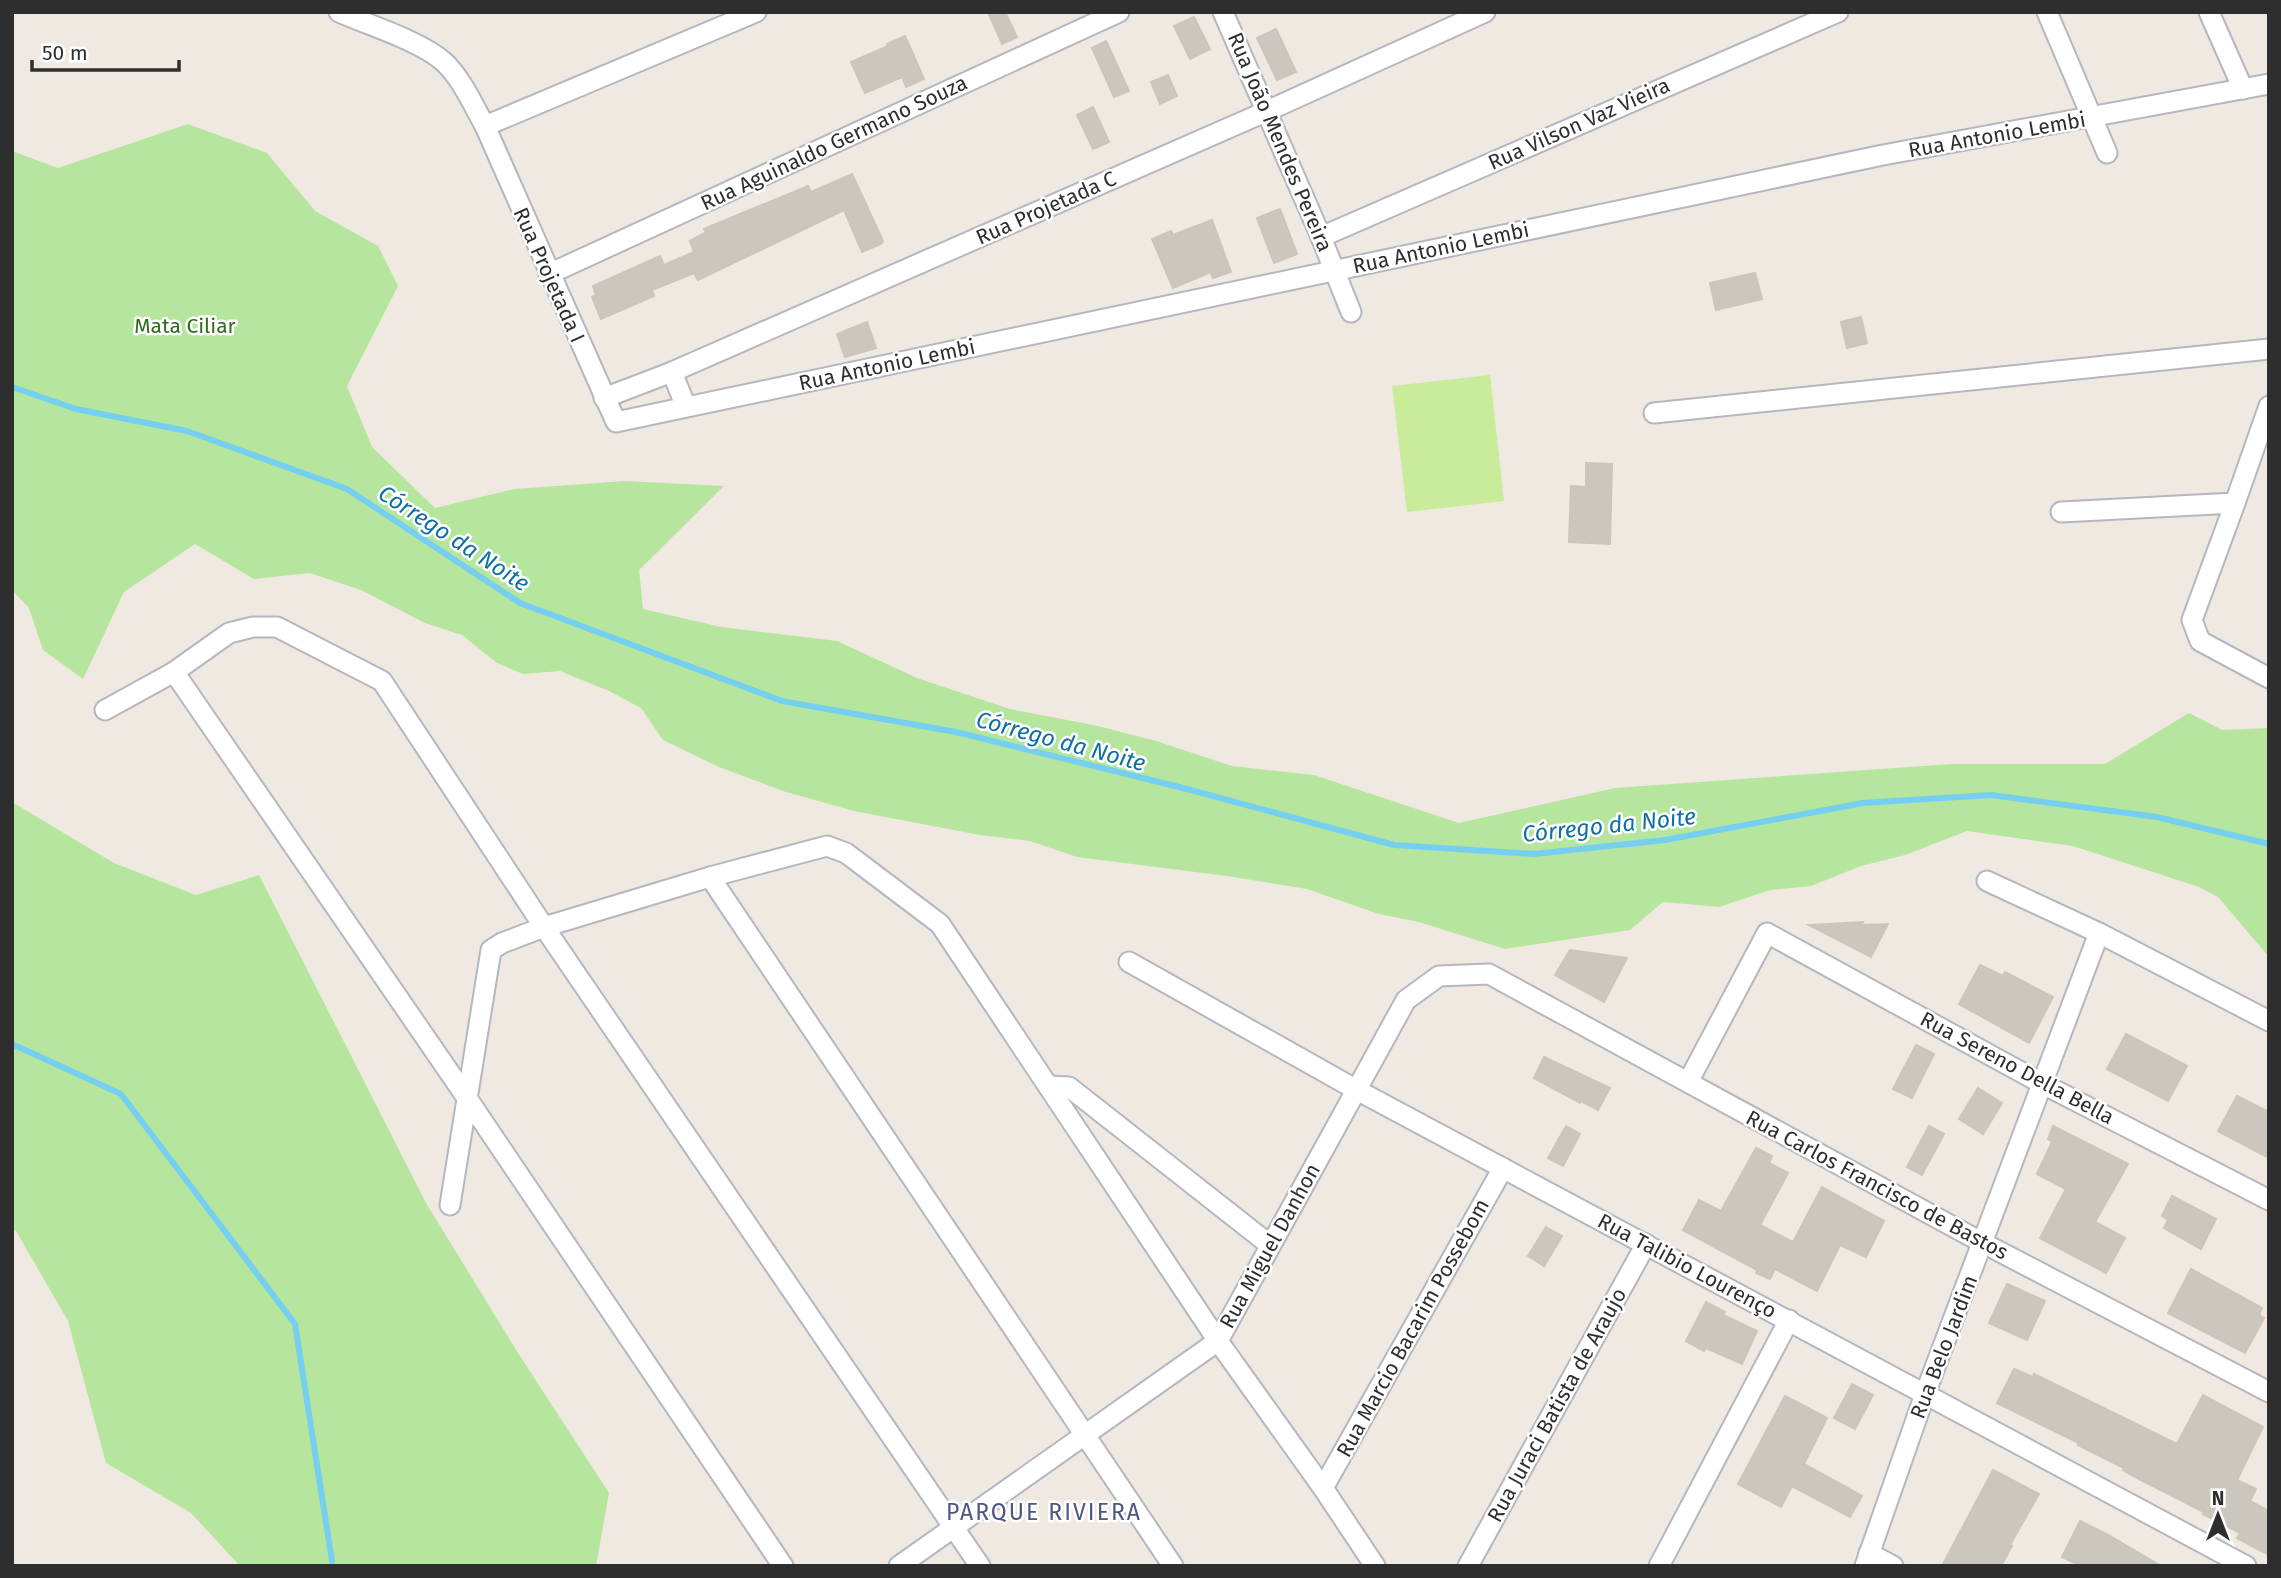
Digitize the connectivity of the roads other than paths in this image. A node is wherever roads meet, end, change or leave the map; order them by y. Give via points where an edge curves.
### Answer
1 (339, 12) edge
2 (756, 12) edge
3 (1119, 12) edge
4 (1223, 12) edge
5 (1485, 12) edge
6 (1838, 12) edge
7 (2047, 12) edge
8 (2209, 12) edge
9 (2269, 84) edge
10 (2243, 89) junction
11 (1265, 112) junction
12 (2093, 118) junction
13 (485, 126) junction
14 (2107, 153) dead end
15 (1321, 237) junction
16 (1335, 271) junction
17 (549, 275) junction
18 (1351, 312) dead end
19 (2269, 349) edge
20 (672, 372) junction
21 (604, 398) junction
22 (2269, 406) edge
23 (686, 407) junction
24 (1654, 413) dead end
25 (616, 422) joint
26 (2235, 503) junction
27 (2061, 512) dead end
28 (174, 672) junction
29 (2268, 677) edge
30 (105, 710) dead end
31 (710, 877) junction
32 (1987, 881) dead end
33 (544, 927) junction
34 (2099, 933) junction
35 (1129, 962) dead end
36 (1489, 974) joint
37 (2269, 1021) edge
38 (1688, 1082) junction
39 (2041, 1083) junction
40 (1048, 1086) junction
41 (1355, 1089) junction
42 (467, 1098) junction
43 (1503, 1168) junction
44 (2269, 1200) edge
45 (450, 1205) dead end
46 (1983, 1243) junction
47 (1646, 1244) junction
48 (1270, 1245) junction
49 (1789, 1320) junction
50 (1218, 1341) junction
51 (2269, 1392) edge
52 (1925, 1394) junction
53 (1085, 1436) junction
54 (1324, 1488) junction
55 (954, 1527) junction
56 (1867, 1559) edge
57 (783, 1566) edge
58 (899, 1566) edge
59 (980, 1566) edge
60 (1173, 1566) edge
61 (1375, 1566) edge
62 (1468, 1566) edge
63 (1659, 1566) edge
64 (1893, 1566) edge
65 (2246, 1566) edge

1 - 13 street, Rua Projetada I via 443,61
2 - 13 street
3 - 17 street, Rua Aguinaldo Germano Souza
4 - 11 street, Rua João Mendes Pereira
5 - 11 street, Rua Projetada C
6 - 15 street, Rua Vilson Vaz Vieira
7 - 12 street
8 - 10 street
9 - 10 street, Rua Antonio Lembi
10 - 12 street, Rua Antonio Lembi
11 - 15 street, Rua João Mendes Pereira
11 - 20 street, Rua Projetada C
12 - 14 street
12 - 16 street, Rua Antonio Lembi via 1883,155
13 - 17 street, Rua Projetada I
15 - 16 street, Rua João Mendes Pereira
16 - 18 street, Rua João Mendes Pereira
16 - 23 street, Rua Antonio Lembi
17 - 21 street, Rua Projetada I
19 - 24 street
20 - 21 street, Rua Projetada C
20 - 23 street
21 - 25 street, Rua Projetada I
22 - 26 street
23 - 25 street, Rua Antonio Lembi
26 - 27 street
26 - 29 street via 2192,620 2200,641
28 - 30 street
28 - 33 street via 229,633 277,627 382,681
28 - 42 street
31 - 33 street
31 - 40 street via 827,846 846,853 940,925
31 - 53 street
32 - 34 street
33 - 42 street via 491,950
33 - 55 street
34 - 37 street
34 - 39 street, Rua Belo Jardim
35 - 41 street, Rua Talibio Lourenço
36 - 38 street, Rua Carlos Francisco de Bastos
36 - 41 street, Rua Miguel Danhon via 1439,976 1406,1000
38 - 39 street, Rua Sereno Della Bella via 1767,933
38 - 46 street, Rua Carlos Francisco de Bastos
39 - 44 street, Rua Sereno Della Bella
39 - 46 street, Rua Belo Jardim
40 - 48 street via 1069,1087
40 - 50 street
41 - 43 street, Rua Talibio Lourenço
41 - 48 street, Rua Miguel Danhon
42 - 45 street
42 - 57 street
43 - 47 street, Rua Talibio Lourenço
43 - 54 street, Rua Marcio Bacarim Possebom
46 - 51 street, Rua Carlos Francisco de Bastos
46 - 52 street, Rua Belo Jardim
47 - 49 street, Rua Talibio Lourenço
47 - 62 street, Rua Juraci Batista de Araujo
48 - 50 street, Rua Miguel Danhon
49 - 52 street, Rua Talibio Lourenço
49 - 63 street
50 - 53 street, Rua Miguel Danhon
50 - 54 street
52 - 56 street, Rua Belo Jardim
52 - 65 street, Rua Talibio Lourenço
53 - 55 street, Rua Miguel Danhon
53 - 60 street
54 - 61 street
55 - 58 street, Rua Miguel Danhon
55 - 59 street
56 - 64 street

